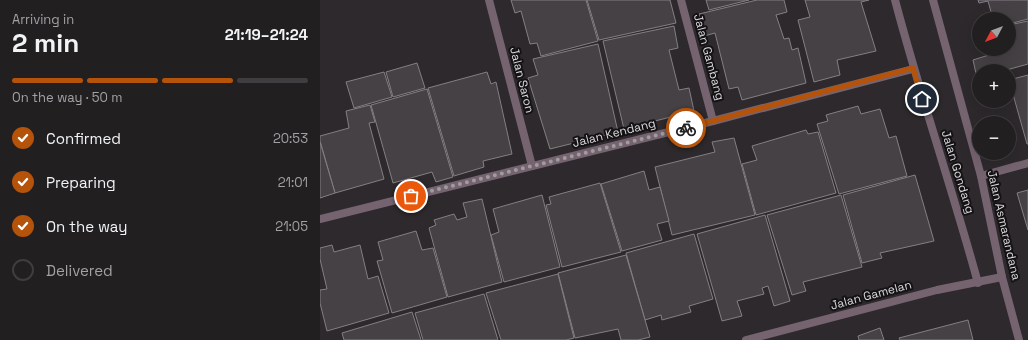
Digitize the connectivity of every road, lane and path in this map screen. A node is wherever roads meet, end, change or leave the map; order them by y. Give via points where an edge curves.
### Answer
1 (489, 0) edge
2 (681, 0) edge
3 (895, 0) edge
4 (933, 0) edge
5 (913, 68) junction
6 (713, 121) junction
7 (1028, 163) edge
8 (532, 166) junction
9 (981, 176) junction
10 (320, 219) edge
11 (1002, 277) junction
12 (978, 283) junction
13 (746, 340) edge
14 (1019, 340) edge

1 - 8 street, Jalan Saron
2 - 6 street, Jalan Gambang
3 - 5 street, Jalan Gondang
4 - 9 street, Jalan Asmarandana
5 - 6 street, Jalan Kendang
5 - 12 street, Jalan Gondang
6 - 8 street, Jalan Kendang
7 - 9 street
8 - 10 street, Jalan Kendang
9 - 11 street, Jalan Asmarandana
11 - 12 street, Jalan Gamelan
11 - 14 street, Jalan Asmarandana
12 - 13 street, Jalan Gamelan via 937,290

